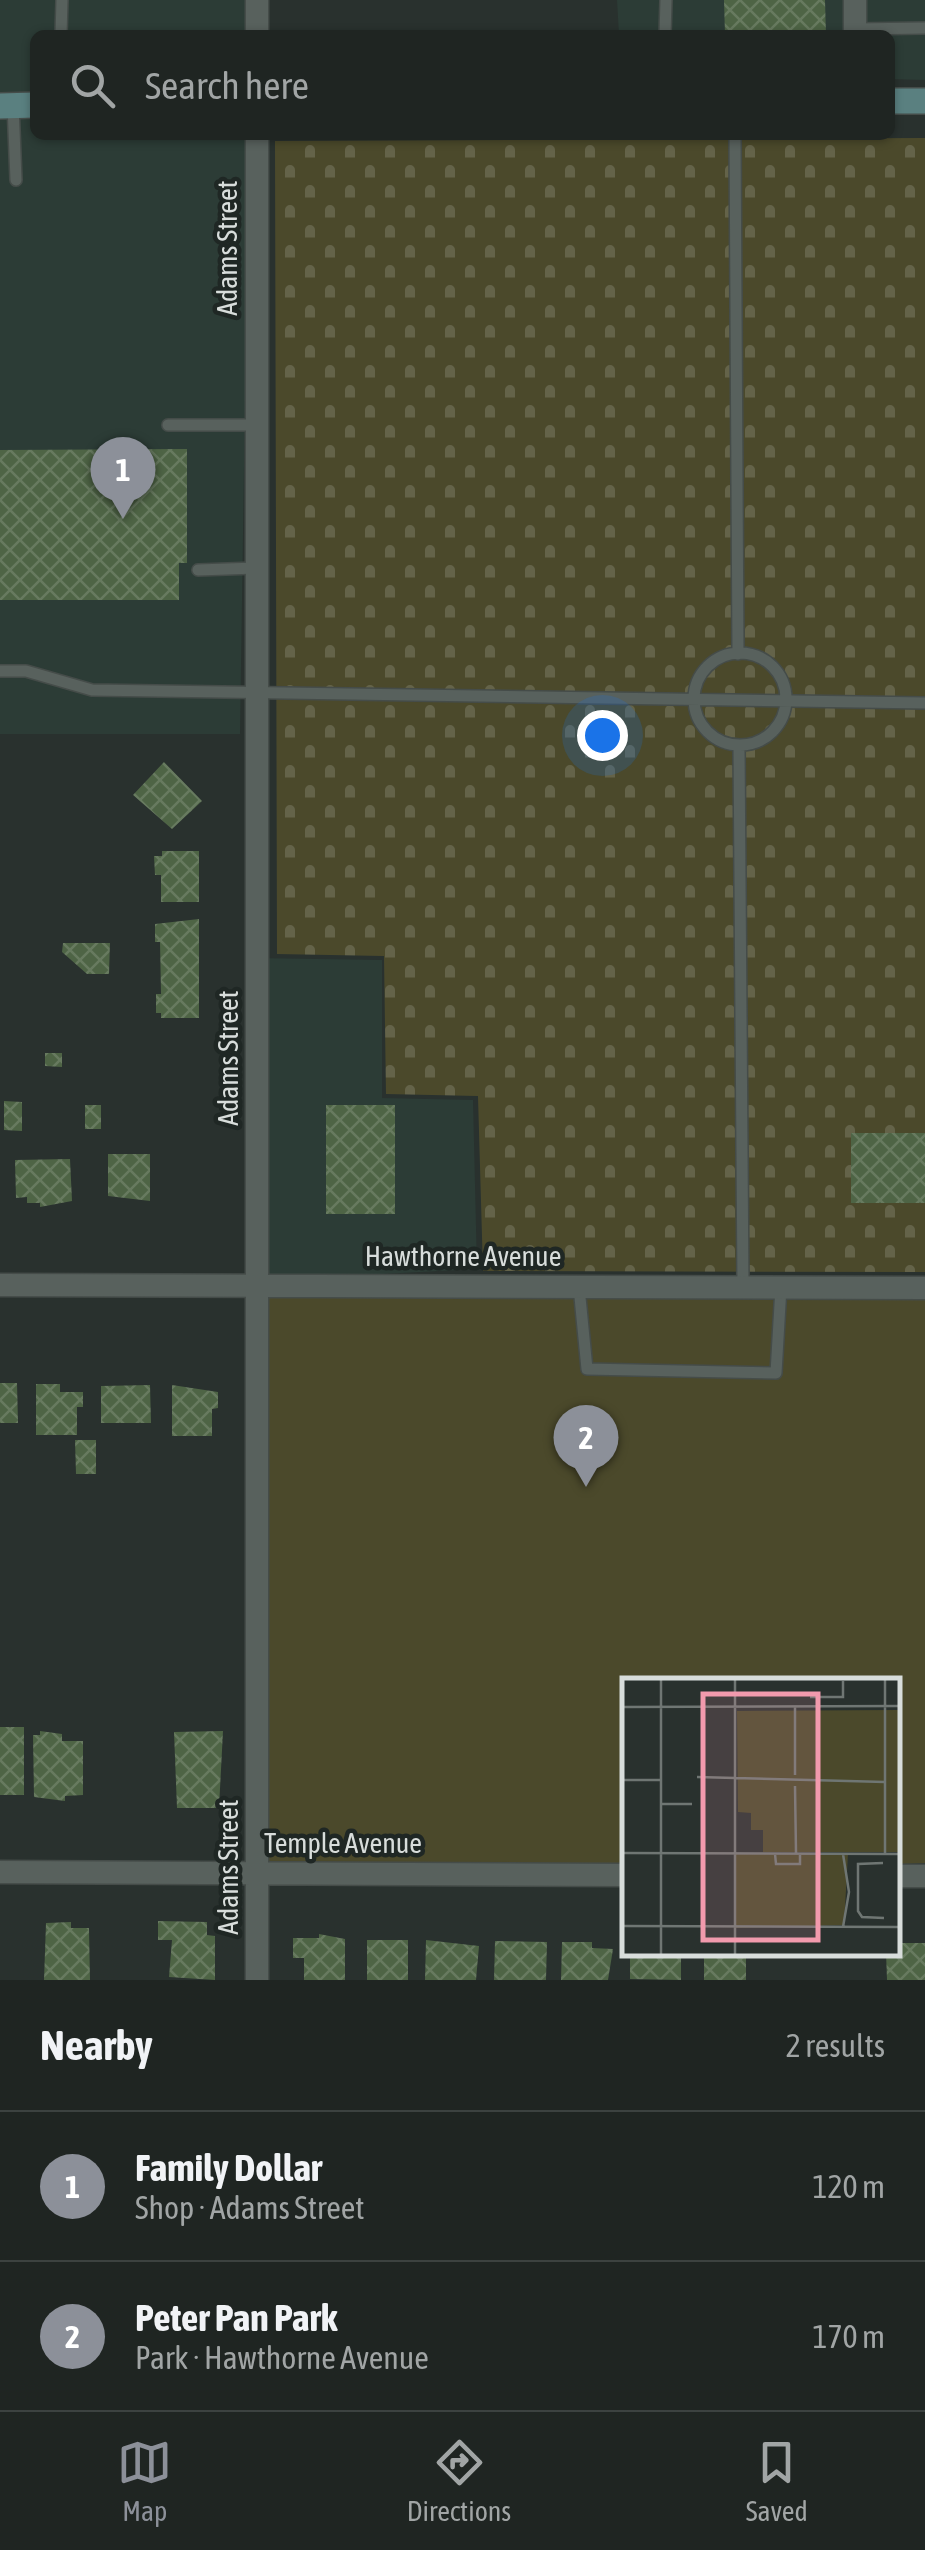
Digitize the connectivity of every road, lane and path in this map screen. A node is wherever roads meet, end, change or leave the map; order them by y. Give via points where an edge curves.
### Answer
1 (62, 0) edge
2 (257, 0) edge
3 (666, 0) edge
4 (856, 0) edge
5 (925, 28) edge
6 (61, 30) edge
7 (257, 30) edge
8 (665, 30) edge
9 (856, 30) edge
10 (890, 30) edge
11 (895, 101) edge
12 (925, 101) edge
13 (16, 106) edge
14 (257, 140) edge
15 (735, 140) edge
16 (16, 180) dead end
17 (168, 425) dead end
18 (257, 425) junction
19 (258, 568) junction
20 (198, 570) dead end
21 (738, 654) junction
22 (0, 670) edge
23 (258, 696) junction
24 (694, 700) junction
25 (786, 701) junction
26 (925, 702) edge
27 (739, 745) junction
28 (0, 1285) edge
29 (259, 1286) junction
30 (579, 1287) junction
31 (743, 1287) junction
32 (780, 1287) junction
33 (925, 1288) edge
34 (0, 1872) edge
35 (258, 1873) junction
36 (622, 1874) edge
37 (257, 1980) edge

1 - 6 lane
2 - 7 street
3 - 8 lane
4 - 9 street
5 - 10 lane
11 - 12 main road
13 - 16 lane
14 - 18 street, Adams Street
15 - 21 lane
17 - 18 lane
18 - 19 street, Adams Street
19 - 20 lane
19 - 23 street, Adams Street
21 - 24 lane via 712,663
21 - 25 lane via 778,672
22 - 23 lane via 92,690
23 - 24 lane
23 - 29 street, Adams Street
24 - 25 lane
24 - 27 lane via 703,726
25 - 26 lane
25 - 27 lane via 784,715 766,737
27 - 31 lane
28 - 29 street, Hawthorne Avenue
29 - 30 street, Hawthorne Avenue
29 - 35 street, Adams Street
30 - 31 street, Hawthorne Avenue
30 - 32 lane via 588,1369 776,1373
31 - 32 street, Hawthorne Avenue
32 - 33 street, Hawthorne Avenue
34 - 35 street, Temple Avenue
35 - 36 street, Temple Avenue
35 - 37 street, Adams Street

